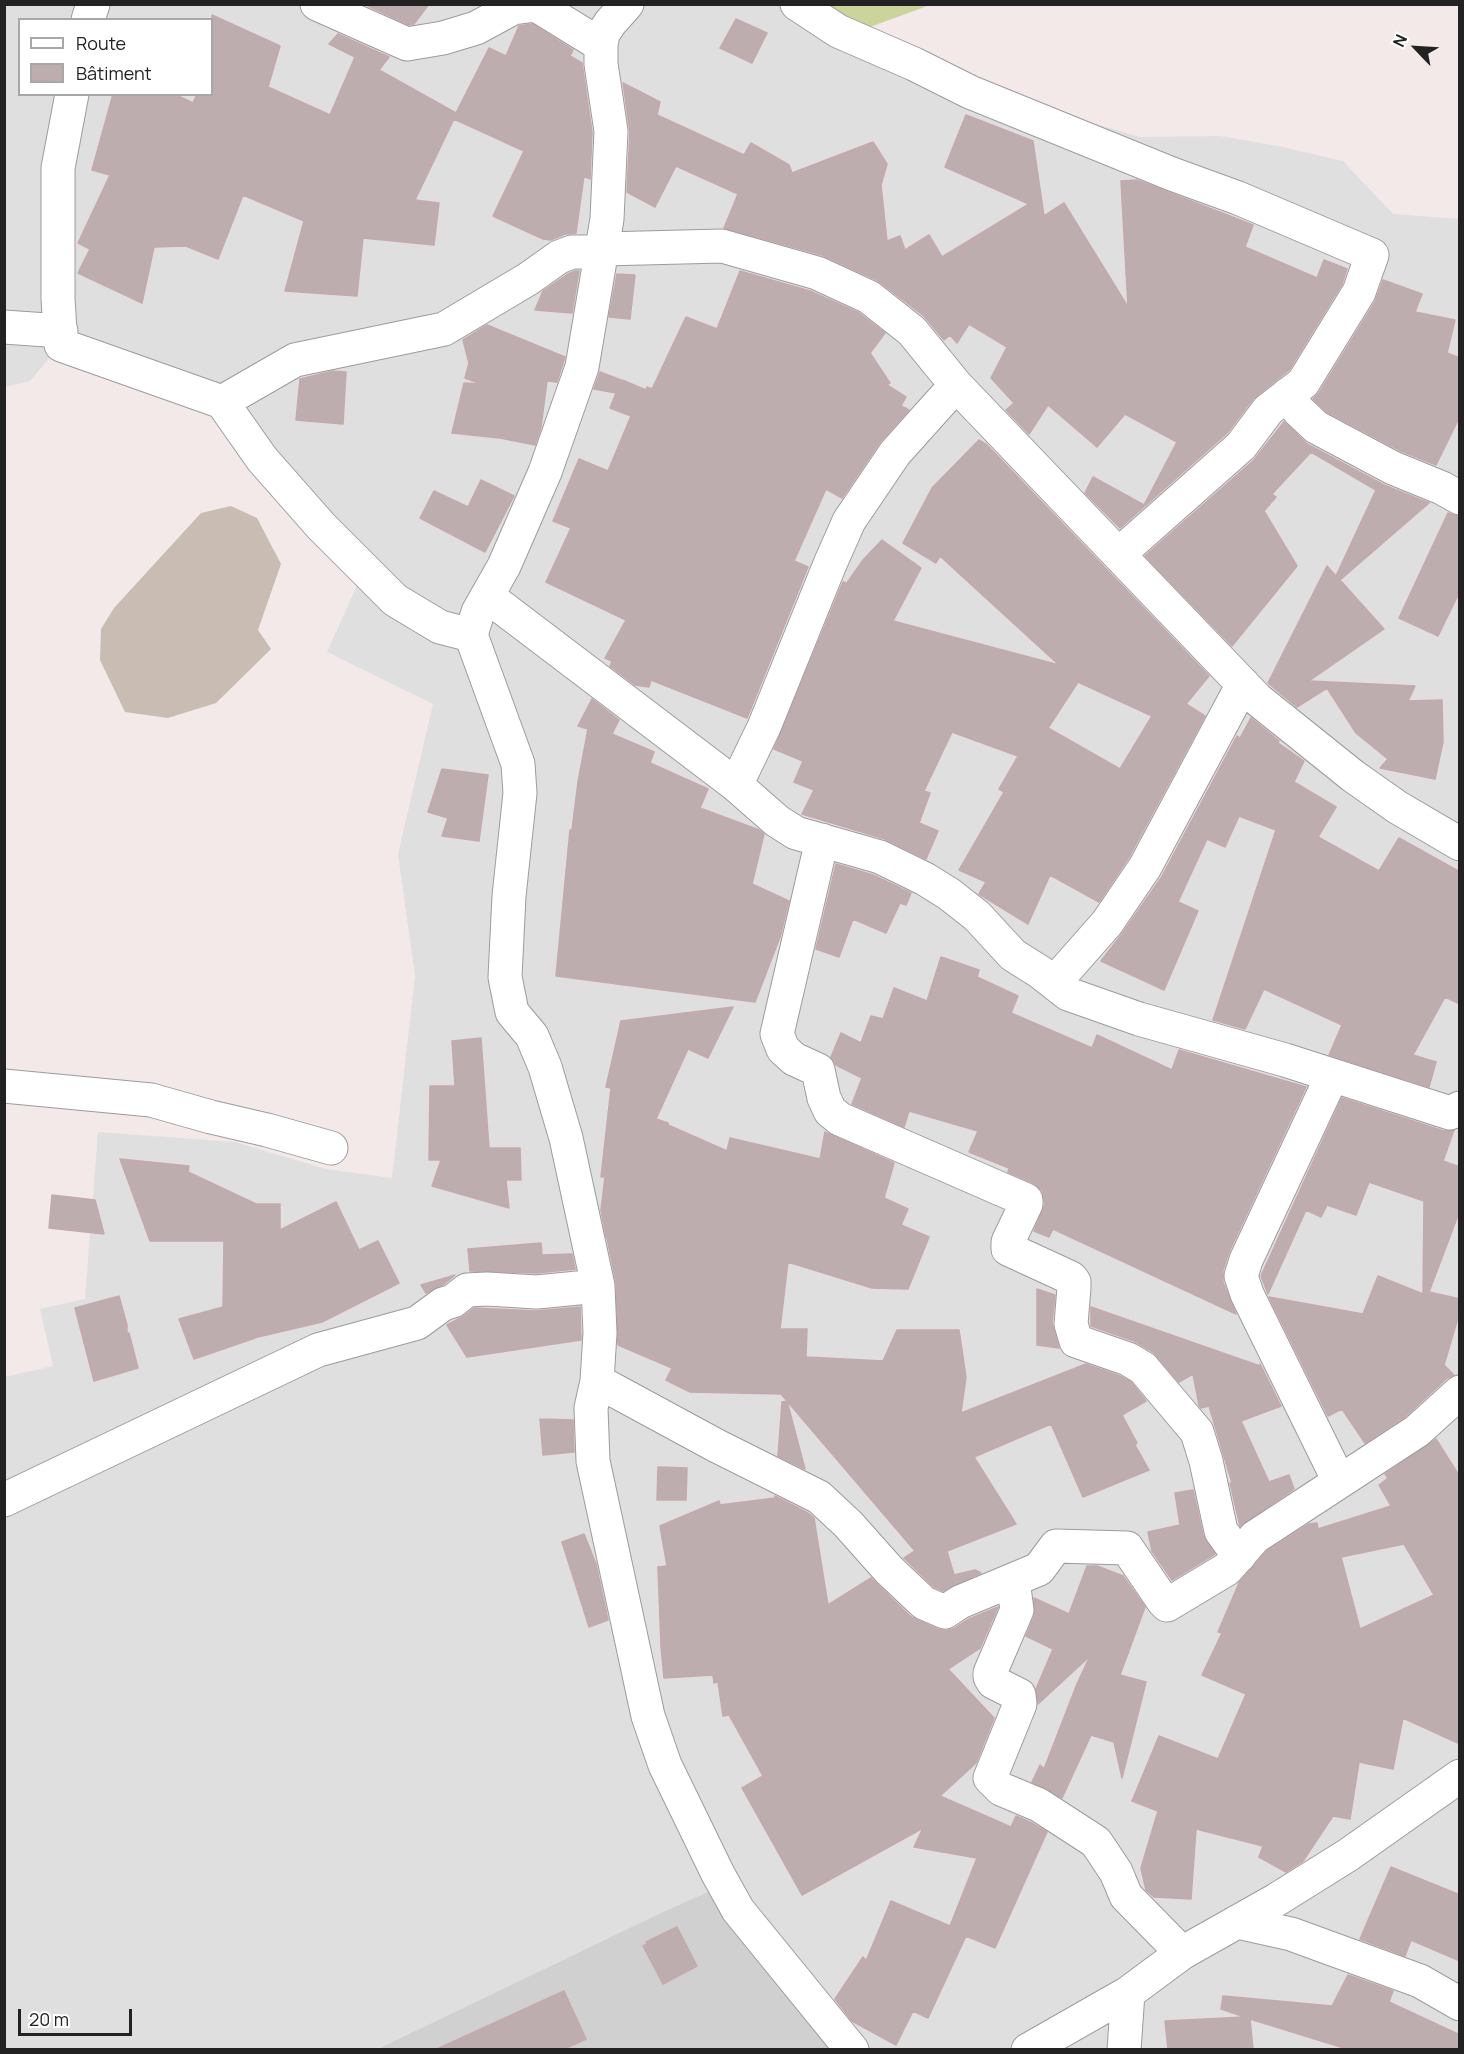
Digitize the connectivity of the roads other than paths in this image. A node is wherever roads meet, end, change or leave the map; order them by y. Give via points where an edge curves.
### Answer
1 (316, 4) edge
2 (627, 4) edge
3 (797, 4) edge
4 (602, 45) junction
5 (72, 96) edge
6 (603, 251) junction
7 (4, 327) edge
8 (61, 331) junction
9 (956, 386) junction
10 (1287, 395) junction
11 (222, 402) junction
12 (1460, 498) edge
13 (1119, 554) junction
14 (487, 596) junction
15 (471, 635) junction
16 (1243, 684) junction
17 (736, 785) junction
18 (822, 840) junction
19 (1459, 842) edge
20 (1054, 982) junction
21 (1332, 1076) junction
22 (4, 1086) edge
23 (1460, 1108) edge
24 (331, 1148) dead end
25 (598, 1286) junction
26 (597, 1381) junction
27 (1460, 1392) edge
28 (1339, 1482) junction
29 (4, 1500) edge
30 (1239, 1556) junction
31 (1013, 1581) junction
32 (1460, 1776) edge
33 (1237, 1922) junction
34 (1182, 1953) junction
35 (1128, 1994) junction
36 (1460, 2004) edge
37 (852, 2049) edge
38 (1028, 2049) edge
39 (1124, 2049) edge

1 - 4 street via 407,44 443,38 476,28 513,8 536,5
2 - 4 street via 603,34
3 - 10 street via 838,31 970,92 1372,255 1354,301 1303,383
4 - 6 street via 611,131
5 - 8 street via 58,168
6 - 9 street via 723,246 817,273 870,297 912,331
6 - 11 street via 572,252 559,257 444,329 295,360
6 - 14 street via 582,367 544,472
7 - 8 street
8 - 11 street via 61,345
9 - 13 street
9 - 17 street via 895,453 849,520 764,727
10 - 12 street via 1317,427
10 - 13 street via 1268,410 1240,446
11 - 15 street via 262,459 313,518 395,600 440,627
13 - 16 street
14 - 15 street
14 - 17 street
15 - 25 street via 518,764 520,793 505,977 512,1012 532,1036 548,1077 566,1138
16 - 19 street via 1353,776 1397,807
16 - 20 street via 1145,867 1107,923
17 - 18 street via 777,821 796,833
18 - 20 street via 880,858 926,879 977,916 1013,955
18 - 30 street via 777,1034 783,1049 818,1071 824,1098 830,1111 840,1119 1026,1200 1008,1249 1071,1278 1071,1324 1076,1341 1143,1368 1197,1432 1221,1531
20 - 21 street via 1068,994 1139,1019
21 - 23 street via 1450,1113
21 - 28 street via 1241,1276
22 - 24 street via 151,1100
25 - 26 street
25 - 29 street via 537,1292 467,1290 417,1323 318,1350
26 - 31 street via 819,1497 924,1602 945,1612
26 - 37 street via 591,1408 593,1461 648,1716 665,1765 738,1910
27 - 28 street via 1417,1431
28 - 30 street via 1255,1537
30 - 31 street via 1227,1569 1167,1605 1132,1554 1118,1546 1056,1546 1039,1569
31 - 34 street via 1017,1610 990,1677 1019,1695 1020,1704 990,1778 1001,1789 1039,1805 1096,1842 1126,1896
32 - 33 street via 1348,1855
33 - 34 street
33 - 36 street via 1302,1938 1420,1981
34 - 35 street
35 - 38 street
35 - 39 street

